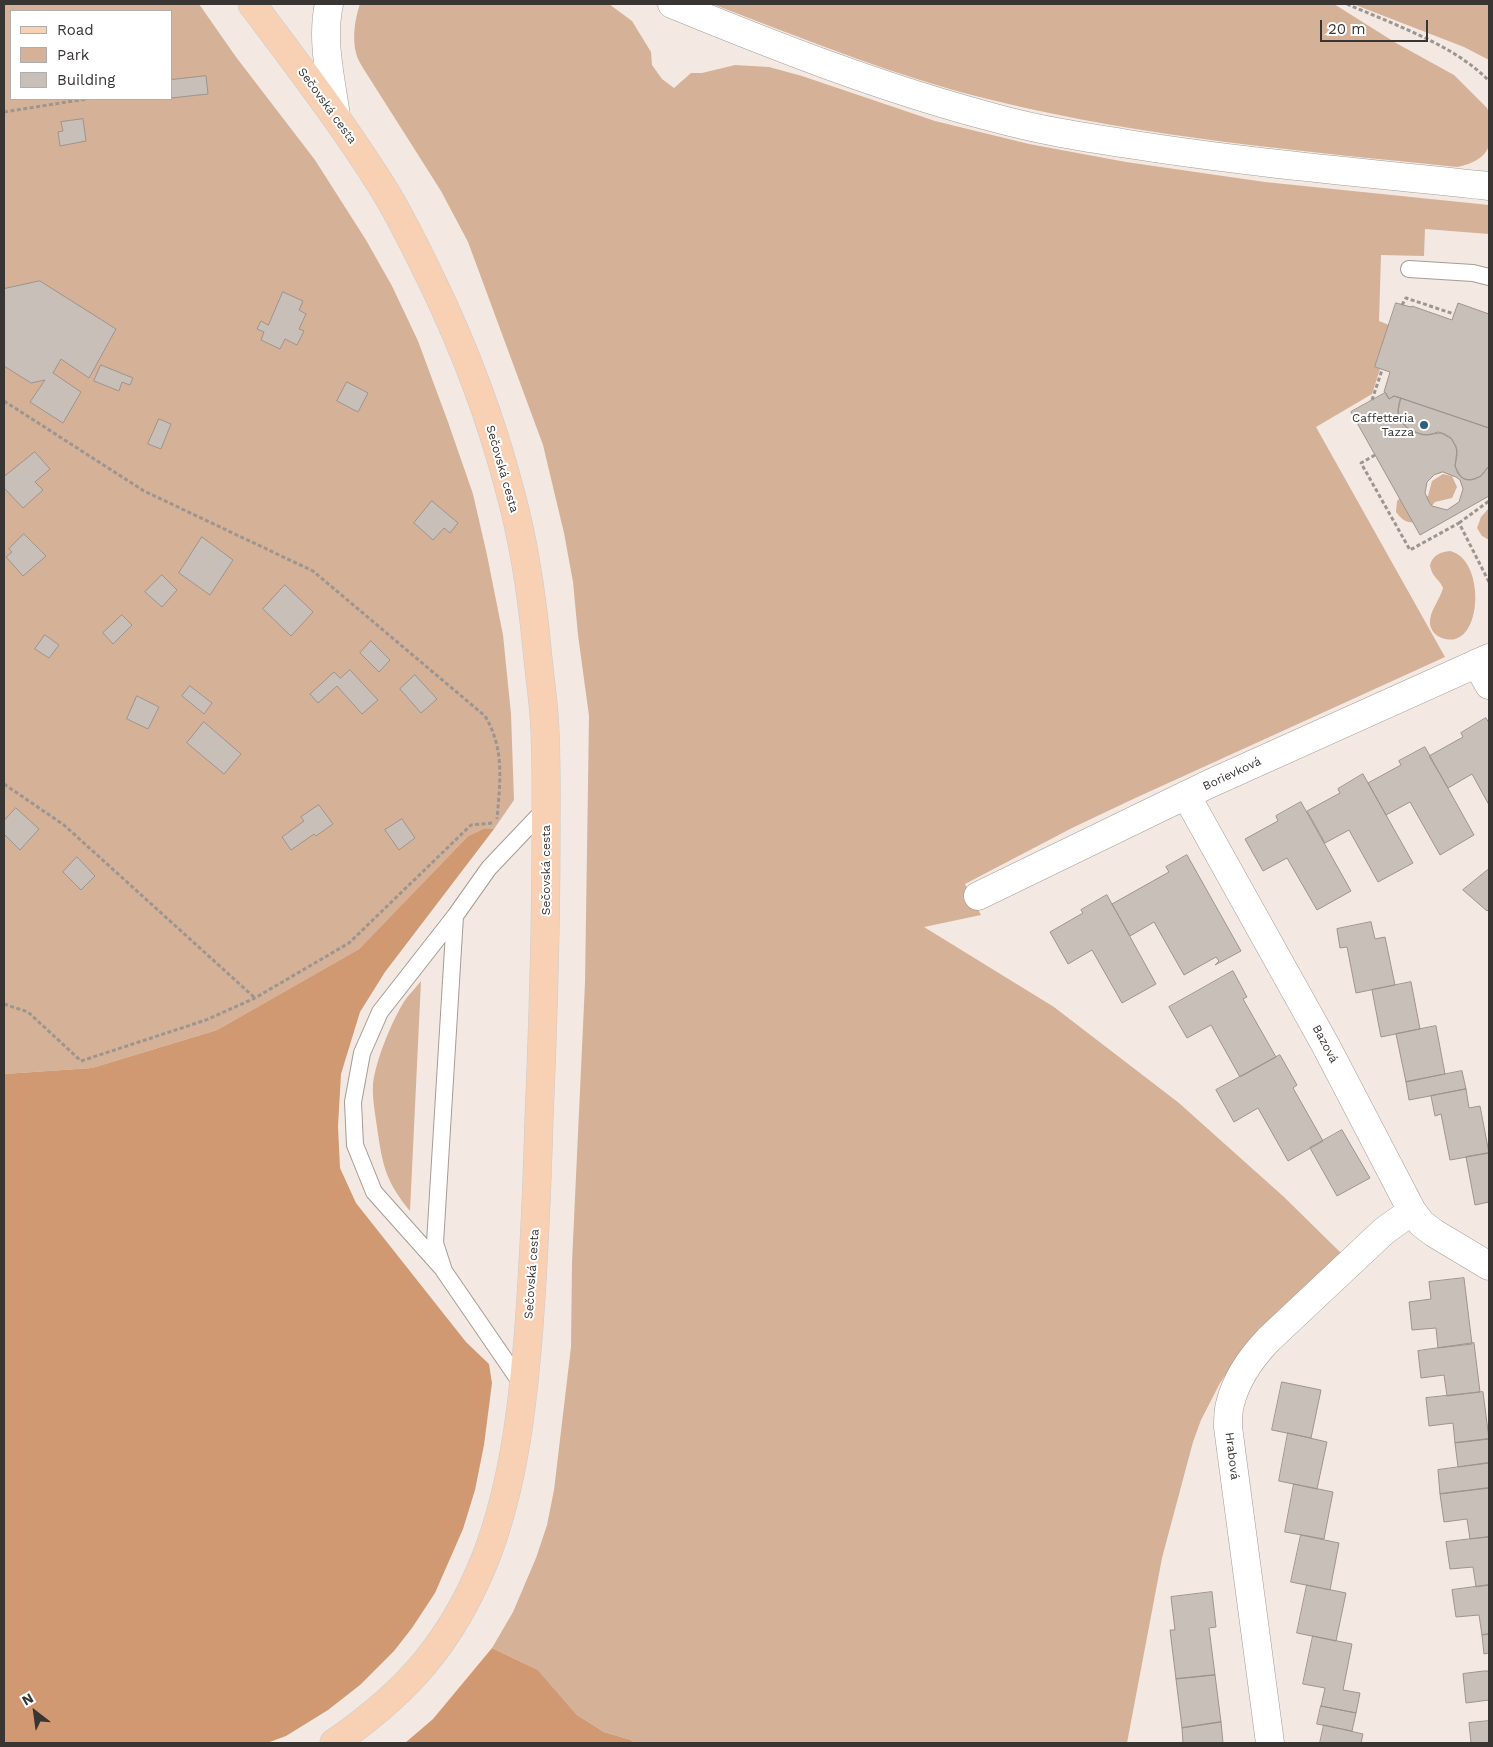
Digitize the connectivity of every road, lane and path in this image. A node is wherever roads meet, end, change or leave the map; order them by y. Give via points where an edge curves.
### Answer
1 (252, 4) edge
2 (329, 4) edge
3 (672, 4) edge
4 (1346, 4) edge
5 (1489, 81) edge
6 (80, 100) edge
7 (4, 112) edge
8 (336, 116) junction
9 (1489, 186) edge
10 (1409, 270) dead end
11 (1489, 277) edge
12 (1402, 305) dead end
13 (1454, 314) dead end
14 (1382, 370) dead end
15 (1372, 400) dead end
16 (4, 401) edge
17 (1375, 455) dead end
18 (1489, 501) edge
19 (1459, 523) junction
20 (1489, 582) edge
21 (1485, 668) edge
22 (4, 784) edge
23 (1186, 795) junction
24 (546, 808) junction
25 (978, 896) dead end
26 (455, 916) junction
27 (255, 998) junction
28 (4, 1004) edge
29 (1412, 1212) junction
30 (1489, 1266) edge
31 (444, 1271) junction
32 (524, 1389) junction
33 (334, 1743) edge
34 (1270, 1743) edge

1 - 8 main road, Sečovská cesta
2 - 8 street via 326,35
3 - 9 street via 789,52 996,119 1196,155
4 - 5 path via 1445,48
6 - 7 path
8 - 24 main road, Sečovská cesta via 406,227 448,313 470,366 510,491 534,621 544,718
10 - 11 lane via 1473,273
12 - 13 path via 1406,298
14 - 15 path
16 - 27 path via 144,491 313,570 486,716 494,730 501,771 497,822 471,826 349,943
17 - 19 path via 1361,463 1410,550
18 - 19 path
19 - 20 path
21 - 23 street, Borievková
22 - 27 path via 64,825
23 - 25 street, Borievková
23 - 29 street, Bazová via 1326,1046
24 - 26 lane via 489,868
24 - 32 main road, Sečovská cesta via 543,1021 534,1256
26 - 31 lane via 436,1243
26 - 31 lane via 380,1012 362,1053 353,1102 355,1145 374,1192
27 - 28 path via 206,1020 81,1061 28,1012
29 - 30 street, Bazová via 1434,1233
29 - 34 street, Hrabová via 1384,1231 1268,1340 1251,1359 1230,1404 1228,1427
31 - 32 lane
32 - 33 main road, Sečovská cesta via 501,1511 487,1554 455,1622 414,1677 366,1720

